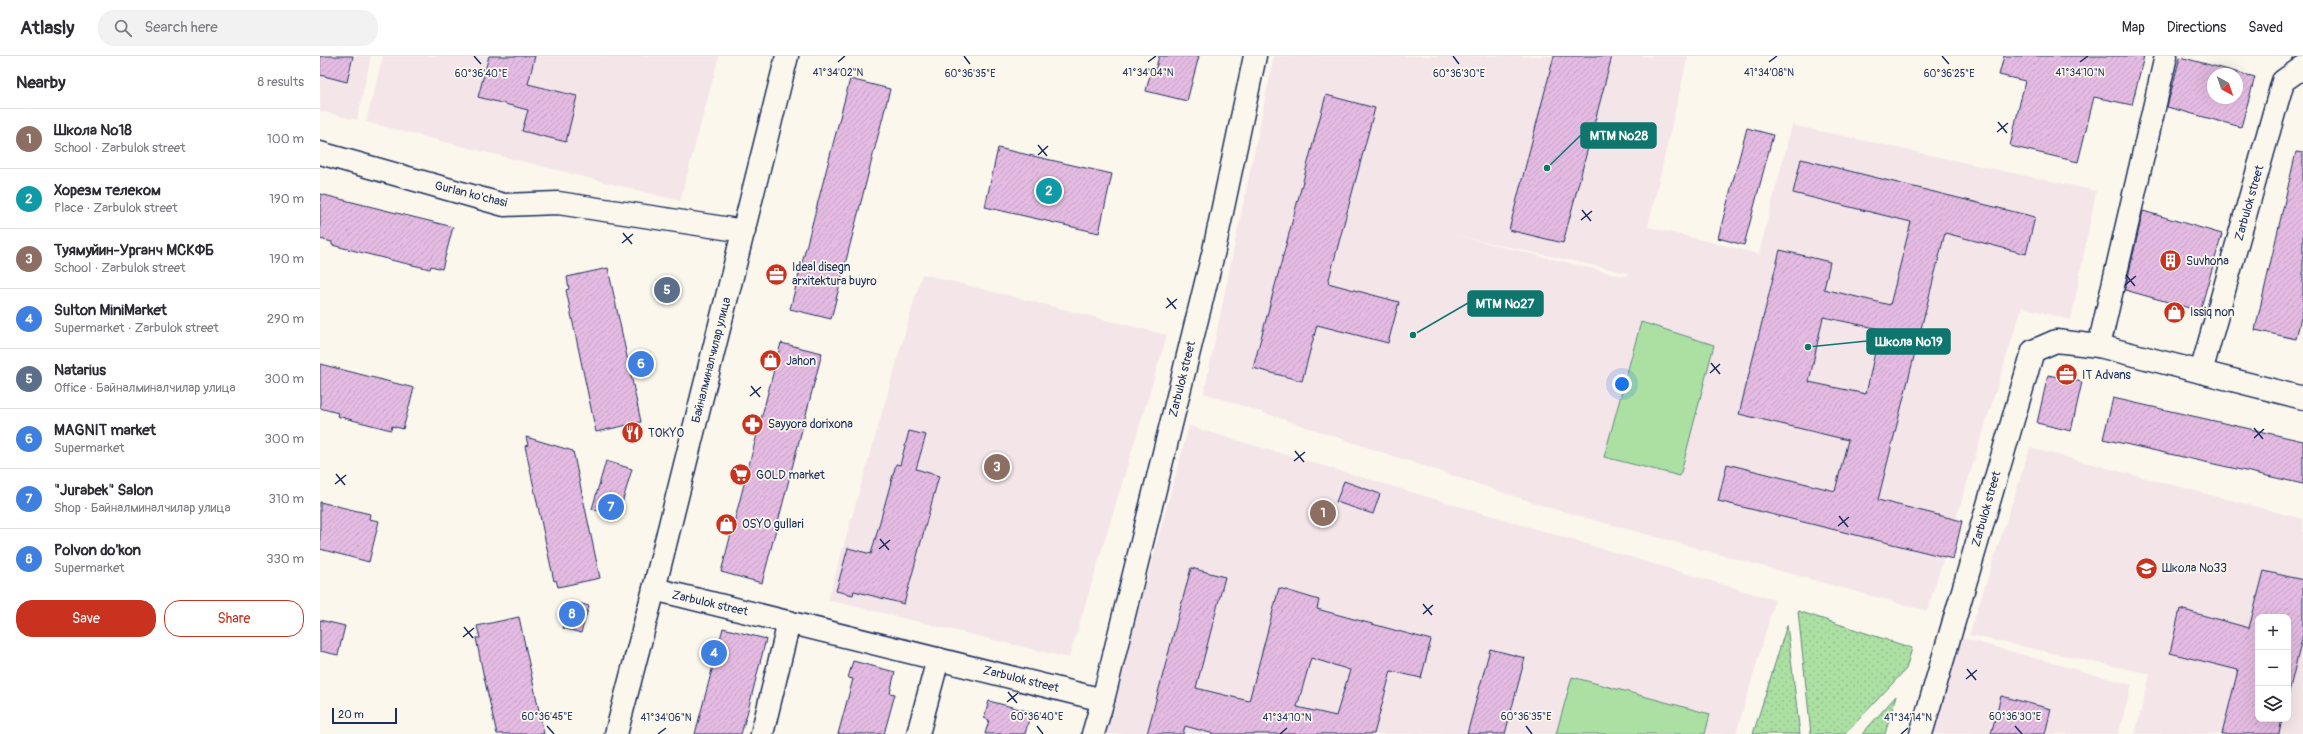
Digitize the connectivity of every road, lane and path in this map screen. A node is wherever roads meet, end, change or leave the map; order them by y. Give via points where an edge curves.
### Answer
1 (787, 56) edge
2 (1255, 56) edge
3 (2166, 56) edge
4 (2303, 67) edge
5 (320, 154) edge
6 (744, 231) junction
7 (2099, 346) junction
8 (2201, 372) junction
9 (2303, 398) edge
10 (654, 589) junction
11 (789, 622) junction
12 (938, 659) junction
13 (1103, 700) junction
14 (616, 734) edge
15 (762, 734) edge
16 (918, 734) edge
17 (1093, 734) edge
18 (1921, 734) edge

1 - 6 street, Байналминалчилар улица
2 - 13 street, Zarbulok street via 1214,250
3 - 7 street
4 - 8 street, Zarbulok street via 2283,81
5 - 6 street, Gurlan ko'chasi via 504,205 558,203
6 - 10 street, Байналминалчилар улица
7 - 8 street, Zarbulok street
7 - 18 street, Zarbulok street via 2056,341 2033,350
8 - 9 street, Zarbulok street
10 - 11 street, Zarbulok street
10 - 14 street, Байналминалчилар улица
11 - 12 street, Zarbulok street
11 - 15 street
12 - 13 street, Zarbulok street
12 - 16 street
13 - 17 street, Zarbulok street

